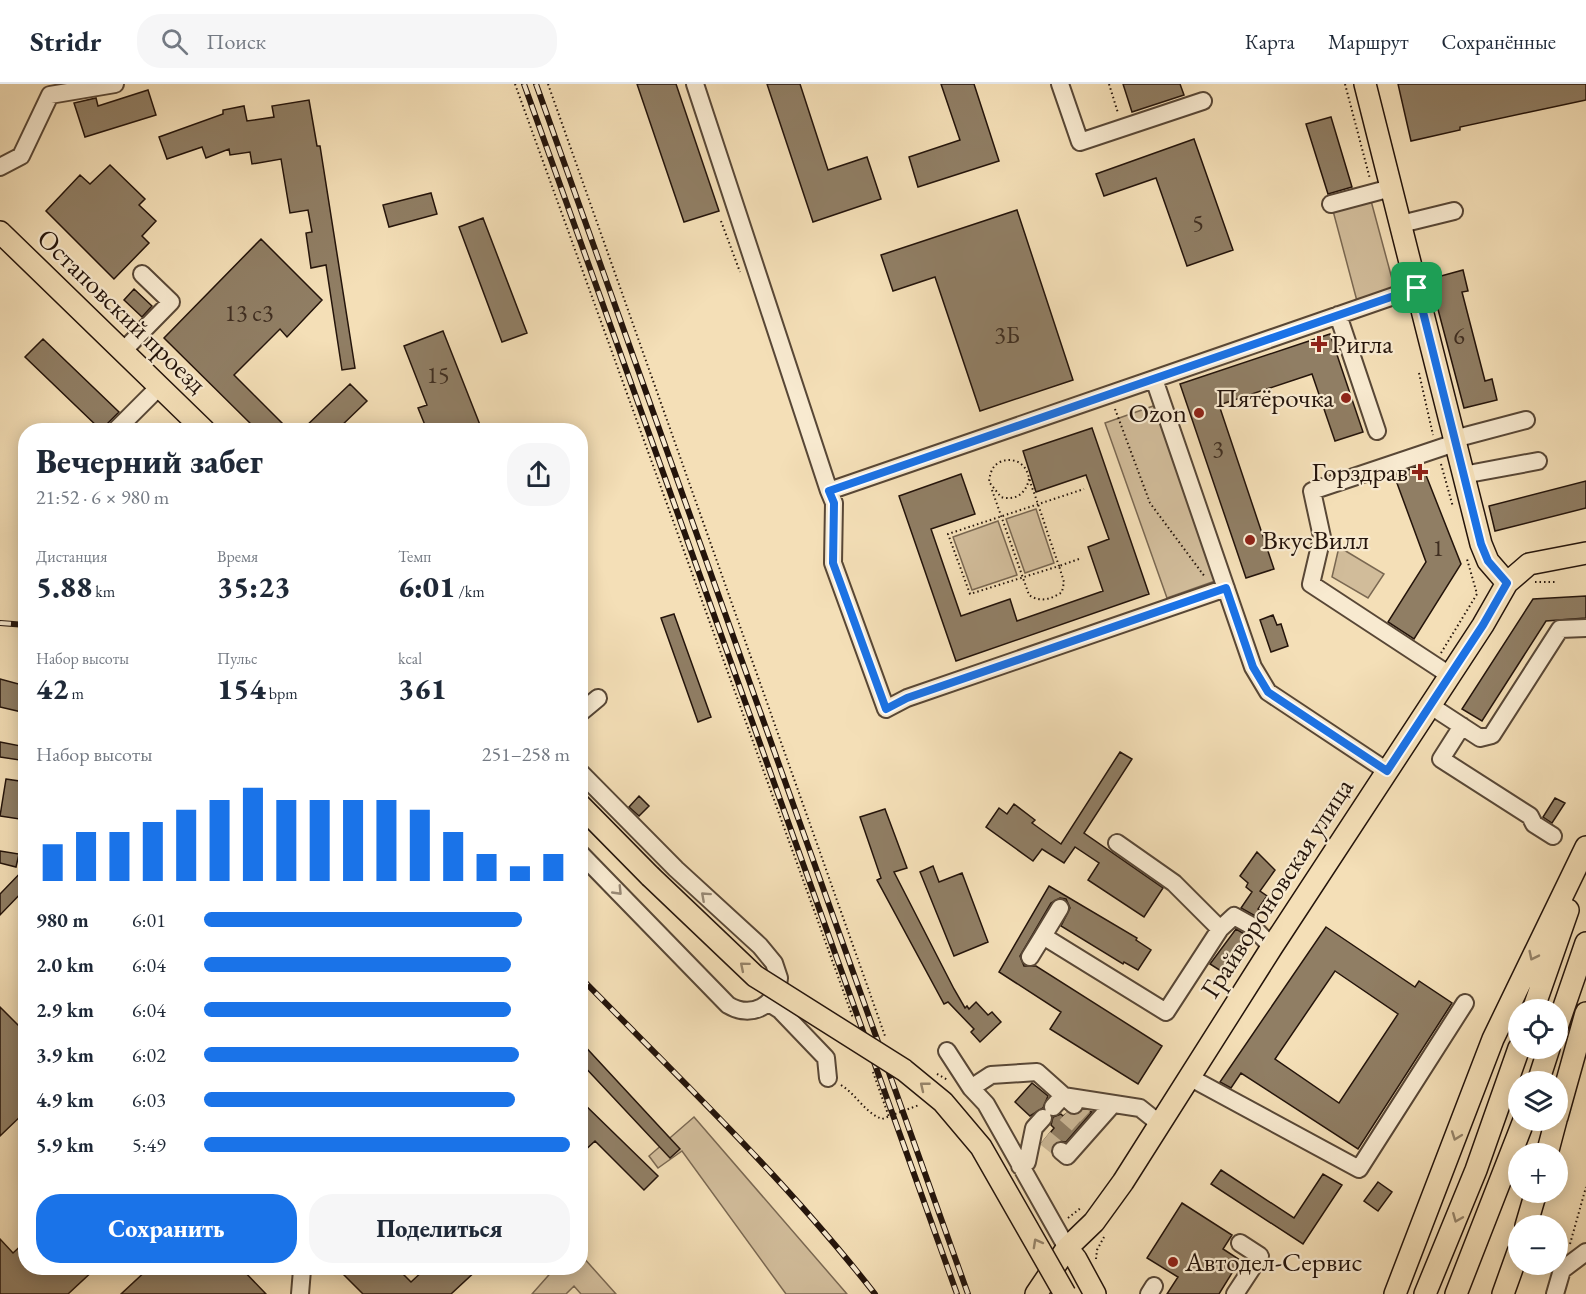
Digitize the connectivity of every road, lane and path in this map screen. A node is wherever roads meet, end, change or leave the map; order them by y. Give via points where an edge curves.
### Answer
1 (115, 84) edge
2 (515, 84) edge
3 (548, 84) edge
4 (695, 84) edge
5 (1060, 84) edge
6 (1109, 84) edge
7 (1365, 84) edge
8 (48, 89) edge
9 (1203, 101) dead end
10 (1123, 128) junction
11 (0, 167) edge
12 (1391, 188) junction
13 (1331, 204) dead end
14 (1454, 211) dead end
15 (1401, 224) junction
16 (0, 232) edge
17 (142, 274) dead end
18 (1417, 288) junction
19 (1338, 315) junction
20 (123, 351) junction
21 (1154, 379) junction
22 (160, 386) junction
23 (1112, 400) dead end
24 (1526, 420) dead end
25 (123, 423) edge
26 (197, 423) edge
27 (1377, 431) dead end
28 (1454, 441) junction
29 (1538, 461) dead end
30 (1463, 475) junction
31 (1029, 479) junction
32 (991, 488) junction
33 (1084, 489) dead end
34 (829, 491) junction
35 (1038, 504) junction
36 (1002, 516) junction
37 (1581, 556) edge
38 (1079, 559) dead end
39 (1059, 566) junction
40 (1022, 577) junction
41 (1507, 583) junction
42 (1221, 590) junction
43 (1586, 628) edge
44 (1451, 676) junction
45 (598, 698) dead end
46 (588, 706) edge
47 (1431, 706) junction
48 (1462, 726) junction
49 (1387, 771) junction
50 (588, 780) edge
51 (588, 813) edge
52 (1553, 836) dead end
53 (1117, 843) dead end
54 (1586, 847) edge
55 (1586, 858) edge
56 (588, 861) edge
57 (1060, 908) dead end
58 (1220, 929) junction
59 (1043, 936) junction
60 (1586, 943) edge
61 (1272, 947) junction
62 (1030, 957) dead end
63 (1537, 999) edge
64 (1567, 999) edge
65 (769, 1003) junction
66 (1465, 1004) dead end
67 (1586, 1013) edge
68 (856, 1027) dead end
69 (888, 1044) dead end
70 (947, 1051) dead end
71 (1515, 1059) edge
72 (929, 1068) dead end
73 (873, 1072) dead end
74 (1189, 1077) junction
75 (1568, 1077) edge
76 (828, 1078) joint
77 (970, 1086) junction
78 (1113, 1104) junction
79 (902, 1113) dead end
80 (1053, 1116) junction
81 (889, 1117) junction
82 (1160, 1124) junction
83 (1520, 1131) edge
84 (1067, 1147) dead end
85 (1020, 1166) junction
86 (1586, 1187) edge
87 (1239, 1243) dead end
88 (1067, 1248) junction
89 (1577, 1261) edge
90 (302, 1275) edge
91 (1510, 1275) edge
92 (300, 1294) edge
93 (1036, 1294) edge
94 (1065, 1294) edge
95 (1095, 1294) edge
96 (1235, 1294) edge
97 (1395, 1294) edge
98 (1425, 1294) edge
99 (1456, 1294) edge
100 (1503, 1294) edge
101 (1555, 1294) edge

1 - 8 street
2 - 68 path
3 - 69 path
4 - 34 street
5 - 10 street via 1080,142
6 - 10 path
7 - 12 main road
8 - 11 street via 21,156
9 - 10 street
12 - 13 street
12 - 15 main road
14 - 15 street
15 - 18 main road
16 - 20 main road, Остаповский проезд
17 - 20 street via 171,302
18 - 19 street
18 - 28 main road
19 - 21 street
19 - 27 street
20 - 22 main road, Остаповский проезд
21 - 34 street
21 - 42 street
22 - 25 street
22 - 26 main road, Остаповский проезд
23 - 42 path via 1150,503
24 - 28 street
28 - 30 main road
28 - 44 street via 1312,491 1322,537 1311,584
29 - 30 street
30 - 41 main road via 1481,544 1488,561
31 - 32 path via 1024,491 1013,498 1000,497
31 - 32 path via 1020,463 1002,461 990,475
31 - 35 path
32 - 36 path
33 - 35 path
34 - 42 street via 834,503 833,563 886,709 907,698
35 - 36 path
35 - 39 path
36 - 40 path
36 - 40 path via 948,534 970,594
37 - 41 main road, Грайвороновская улица via 1528,564
38 - 39 path
39 - 40 path
39 - 40 path via 1064,586 1054,597 1035,599 1029,595
41 - 44 main road, Грайвороновская улица
42 - 49 street via 1253,667 1268,692
43 - 48 street via 1560,629 1492,735 1480,738
44 - 47 main road, Грайвороновская улица
45 - 46 street
47 - 48 street
47 - 49 main road, Грайвороновская улица
48 - 52 street via 1441,759 1530,816 1534,824
49 - 61 main road, Грайвороновская улица
65 -> 50 street via 776,994 779,978 771,958
94 -> 51 main road, bridge via 981,1147 943,1102 904,1070 755,976
53 - 58 street via 1174,884
54 -> 97 main road via 1493,1039
55 - 63 main road
56 -> 65 street via 728,1005 749,1011
57 - 59 street
58 - 59 street via 1166,1012
58 - 61 street via 1234,916 1252,926
59 - 62 street
60 - 64 main road
61 - 74 main road, Грайвороновская улица
65 - 76 street via 826,1058
66 - 74 street via 1359,1169
67 - 75 main road
70 - 77 street
71 -> 98 main road via 1476,1170
72 - 77 path via 949,1081
73 - 81 path
74 - 82 main road, Грайвороновская улица
76 - 81 path via 850,1091 869,1114 882,1119
77 - 80 street via 992,1075 1037,1072
77 - 85 street via 986,1104
78 - 80 street
78 - 82 street via 1140,1108
78 - 84 street
79 - 81 path
80 - 85 street via 1027,1162
82 - 88 main road, Грайвороновская улица via 1094,1222
83 - 99 main road
85 - 88 street
86 - 89 path
87 - 96 street via 1260,1256
88 - 93 main road, Грайвороновская улица
88 - 95 main road
89 - 101 street
90 - 92 street
91 - 100 main road

